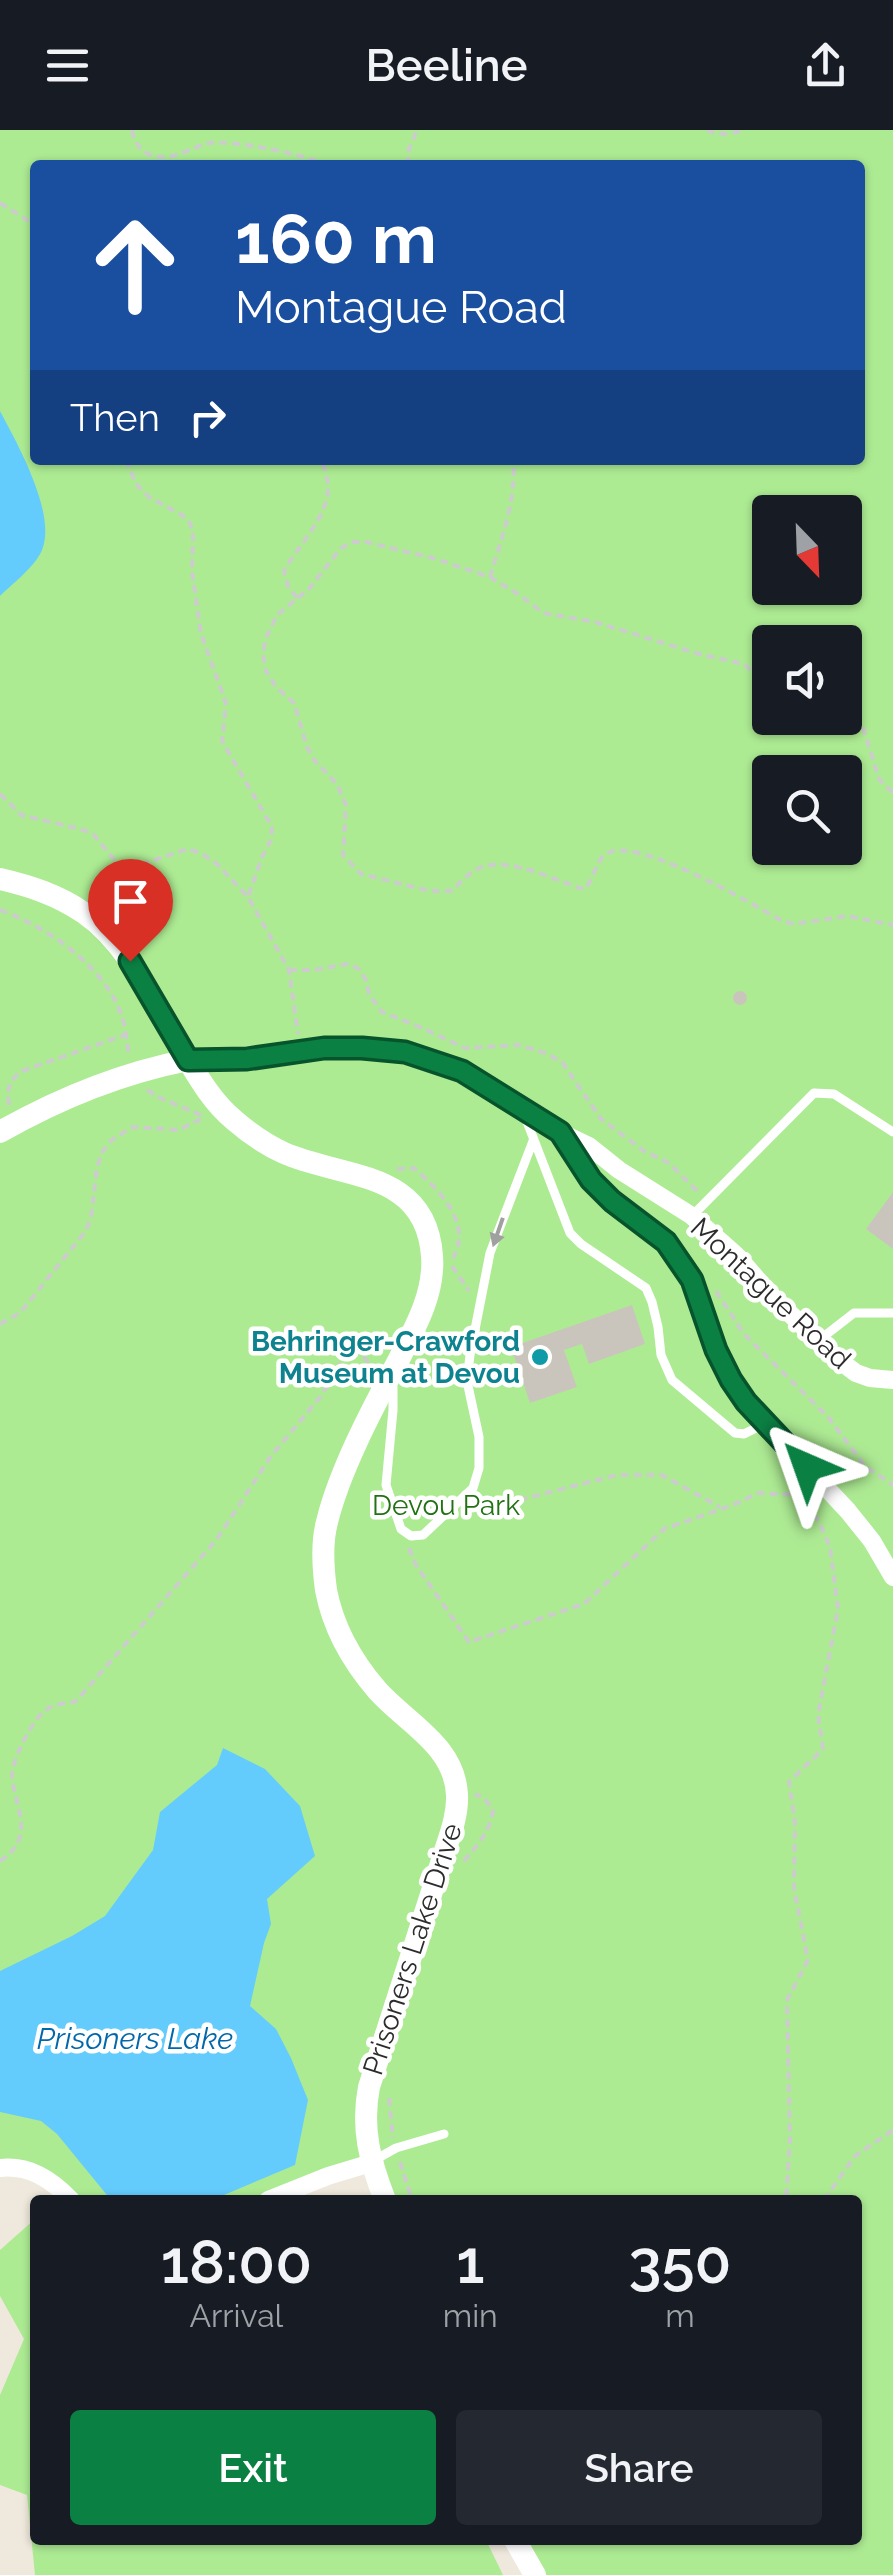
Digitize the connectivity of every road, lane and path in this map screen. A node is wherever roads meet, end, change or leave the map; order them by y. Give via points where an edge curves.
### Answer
1 (132, 130) edge
2 (417, 130) edge
3 (706, 130) edge
4 (744, 130) edge
5 (306, 160) edge
6 (409, 160) edge
7 (0, 203) edge
8 (30, 223) edge
9 (128, 465) edge
10 (323, 465) edge
11 (513, 465) edge
12 (490, 576) junction
13 (297, 598) junction
14 (752, 671) edge
15 (862, 724) edge
16 (893, 793) edge
17 (0, 794) edge
18 (0, 879) edge
19 (248, 897) junction
20 (0, 910) edge
21 (893, 926) edge
22 (289, 970) junction
23 (126, 1035) junction
24 (294, 1051) junction
25 (188, 1060) junction
26 (131, 1064) dead end
27 (144, 1088) dead end
28 (520, 1107) junction
29 (5, 1122) edge
30 (560, 1132) junction
31 (893, 1132) edge
32 (533, 1141) junction
33 (383, 1170) dead end
34 (699, 1209) junction
35 (449, 1262) junction
36 (445, 1272) dead end
37 (466, 1287) dead end
38 (716, 1291) dead end
39 (893, 1313) edge
40 (0, 1324) edge
41 (818, 1341) junction
42 (893, 1380) edge
43 (388, 1402) junction
44 (766, 1423) junction
45 (893, 1485) edge
46 (507, 1503) dead end
47 (723, 1508) junction
48 (401, 1530) junction
49 (893, 1577) edge
50 (472, 1780) dead end
51 (0, 1861) edge
52 (459, 1868) dead end
53 (389, 2096) dead end
54 (893, 2130) edge
55 (444, 2134) dead end
56 (396, 2148) junction
57 (371, 2163) junction
58 (0, 2168) edge
59 (65, 2195) edge
60 (280, 2195) edge
61 (383, 2195) edge
62 (410, 2195) edge
63 (786, 2195) edge
64 (828, 2195) edge
65 (517, 2545) edge
66 (536, 2575) edge

1 - 5 path via 144,153 166,158 210,143
2 - 6 path
3 - 4 path
7 - 8 path
9 - 19 path via 136,484 182,515 193,534 201,634 226,704 222,741 272,828
10 - 13 path via 327,500 284,572
11 - 12 path
12 - 13 path via 353,542
12 - 14 path via 542,613 595,622
13 - 21 path via 277,615 266,638 266,671 294,703 307,746 337,784 346,805 343,856 361,874 451,891 474,870 516,866 584,888 602,858 631,850 660,858 782,921 847,916
15 - 16 path via 879,779
17 - 19 path via 22,814 94,835 121,868 187,849 201,852
18 - 25 street via 55,896 105,931
19 - 22 path
20 - 23 path via 28,920 85,962 118,1004
22 - 24 path via 298,1030
22 - 34 path via 348,964 359,969 382,1012 465,1048 518,1045 562,1062 601,1119 691,1183
23 - 26 path
23 - 29 path via 22,1071 7,1090
24 - 25 street, Montague Road
24 - 28 street, Montague Road via 405,1052 462,1071
25 - 29 street
25 - 43 street, Prisoners Lake Drive via 216,1103 250,1134 284,1153 386,1184 417,1209 430,1235 432,1280 393,1370
27 - 40 path via 206,1117 178,1130 132,1127 112,1140 97,1167 85,1232 20,1313
28 - 30 street, Montague Road
28 - 32 lane
30 - 34 street, Montague Road
30 - 44 street via 591,1180 666,1242 692,1280 731,1380
31 - 34 lane via 834,1094 814,1093
32 - 44 lane via 570,1233 646,1288 672,1380 736,1433
32 -> 48 lane via 490,1253 470,1355 479,1436 473,1488 423,1535
33 - 35 path via 414,1168 447,1202 460,1237
34 - 41 street, Montague Road
35 - 36 path
35 - 37 path
38 - 45 path via 744,1334 828,1418 865,1466
39 - 41 lane via 854,1313
41 - 42 street, Montague Road via 856,1373
43 - 48 lane via 386,1485
43 - 51 path via 366,1358 349,1350 217,1540 76,1701 48,1708 33,1722 12,1772 21,1839
43 - 57 street, Prisoners Lake Drive via 352,1456 326,1524 327,1591 356,1664 445,1756 458,1797 368,2087
44 - 49 street via 848,1511
46 - 47 path via 617,1475 662,1475
47 - 48 path via 664,1528 584,1604 469,1642 416,1565
47 - 63 path via 758,1493 794,1495 818,1520 830,1548 838,1609 818,1715 823,1749 789,1782 794,1888 808,1960 788,2000
50 - 52 path via 475,1794 493,1810 491,1824
53 - 56 path
54 - 64 path via 855,2156
55 - 56 lane
56 - 57 lane
56 - 62 path
57 - 60 street
57 - 61 street, Prisoners Lake Drive
58 - 59 street via 29,2170
65 - 66 street

